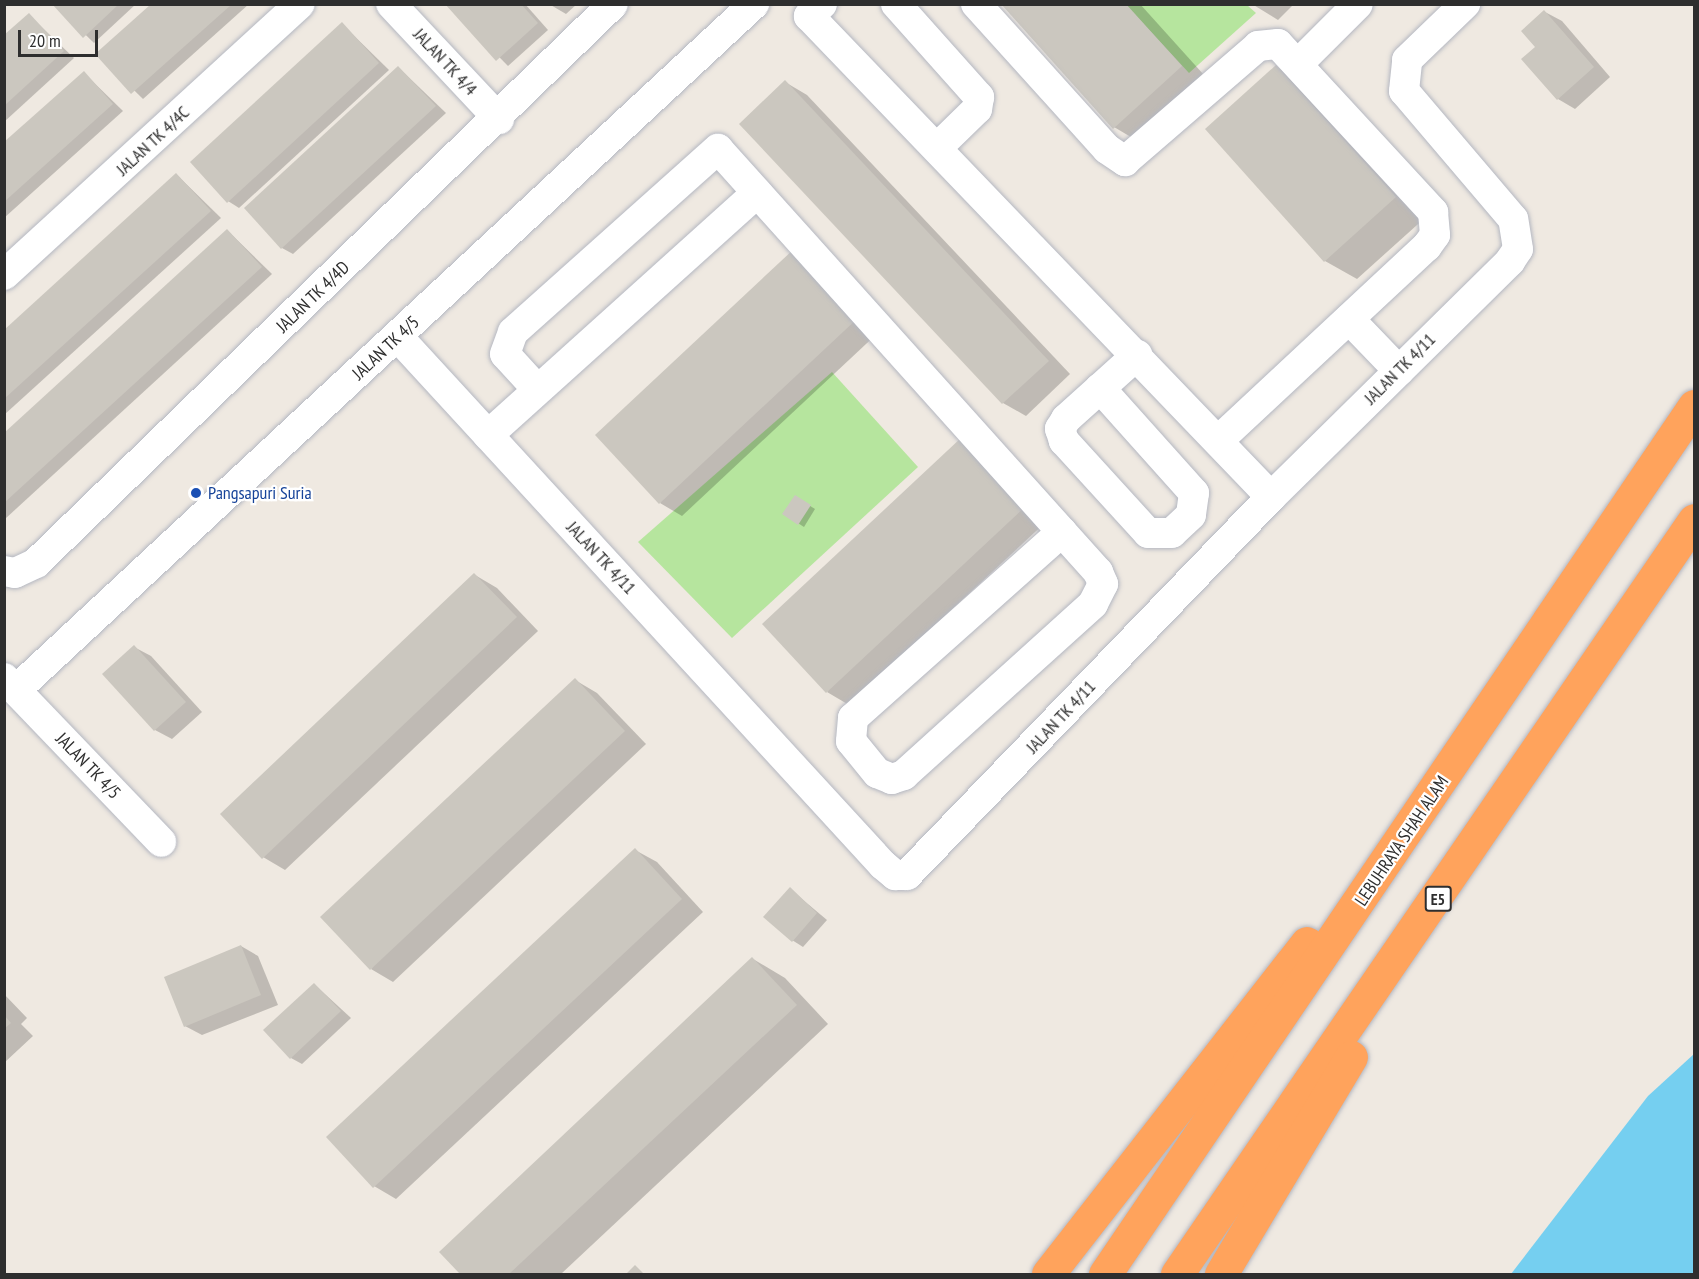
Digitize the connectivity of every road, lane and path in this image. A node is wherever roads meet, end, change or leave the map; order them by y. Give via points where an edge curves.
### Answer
1 (300, 4) edge
2 (391, 4) edge
3 (613, 4) edge
4 (754, 4) edge
5 (822, 4) edge
6 (896, 4) edge
7 (976, 4) edge
8 (1358, 4) edge
9 (1466, 4) edge
10 (1299, 63) junction
11 (499, 119) junction
12 (937, 148) junction
13 (757, 193) junction
14 (4, 275) edge
15 (1349, 319) junction
16 (398, 337) junction
17 (1137, 355) junction
18 (1399, 370) junction
19 (1100, 388) junction
20 (537, 389) junction
21 (1695, 406) edge
22 (488, 435) junction
23 (1218, 441) junction
24 (1271, 497) junction
25 (1695, 520) edge
26 (1062, 532) junction
27 (4, 571) edge
28 (1553, 621) junction
29 (10, 684) edge
30 (161, 842) dead end
31 (1459, 868) junction
32 (1048, 1275) edge
33 (1105, 1275) edge
34 (1177, 1275) edge
35 (1221, 1275) edge

1 - 14 street, JALAN TK 4/4C
2 - 11 street, JALAN TK 4/4
3 - 11 street, JALAN TK 4/4D
4 - 16 street, JALAN TK 4/5
5 - 12 street via 809,16
6 - 12 street via 979,97 977,109
7 - 10 street via 1107,149 1125,161 1258,46 1278,44
8 - 10 street
9 - 18 street, JALAN TK 4/11 via 1407,60 1404,91 1513,219 1518,249
10 - 15 street via 1427,204 1436,224 1427,246
11 - 27 street, JALAN TK 4/4D via 36,563 15,573
12 - 17 street
13 - 20 street
13 - 20 street via 718,149 513,332 505,354
13 - 26 street
15 - 18 street
15 - 23 street
16 - 22 street, JALAN TK 4/11
16 - 29 street, JALAN TK 4/5
17 - 19 street
17 - 23 street
18 - 24 street, JALAN TK 4/11
19 - 19 street via 1194,493 1191,514 1172,533 1148,533 1064,441 1060,429 1066,419
20 - 22 street
21 - 28 highway, LEBUHRAYA SHAH ALAM
22 - 24 street, JALAN TK 4/11 via 895,875 917,870
23 - 24 street
25 - 31 highway, E5
26 - 26 street via 853,718 851,741 878,773 892,779 904,775 1094,604 1103,584 1098,572
28 - 32 highway via 1128,1178
28 - 33 highway, LEBUHRAYA SHAH ALAM
29 - 30 street, JALAN TK 4/5
31 - 34 highway, E5
31 - 35 highway

